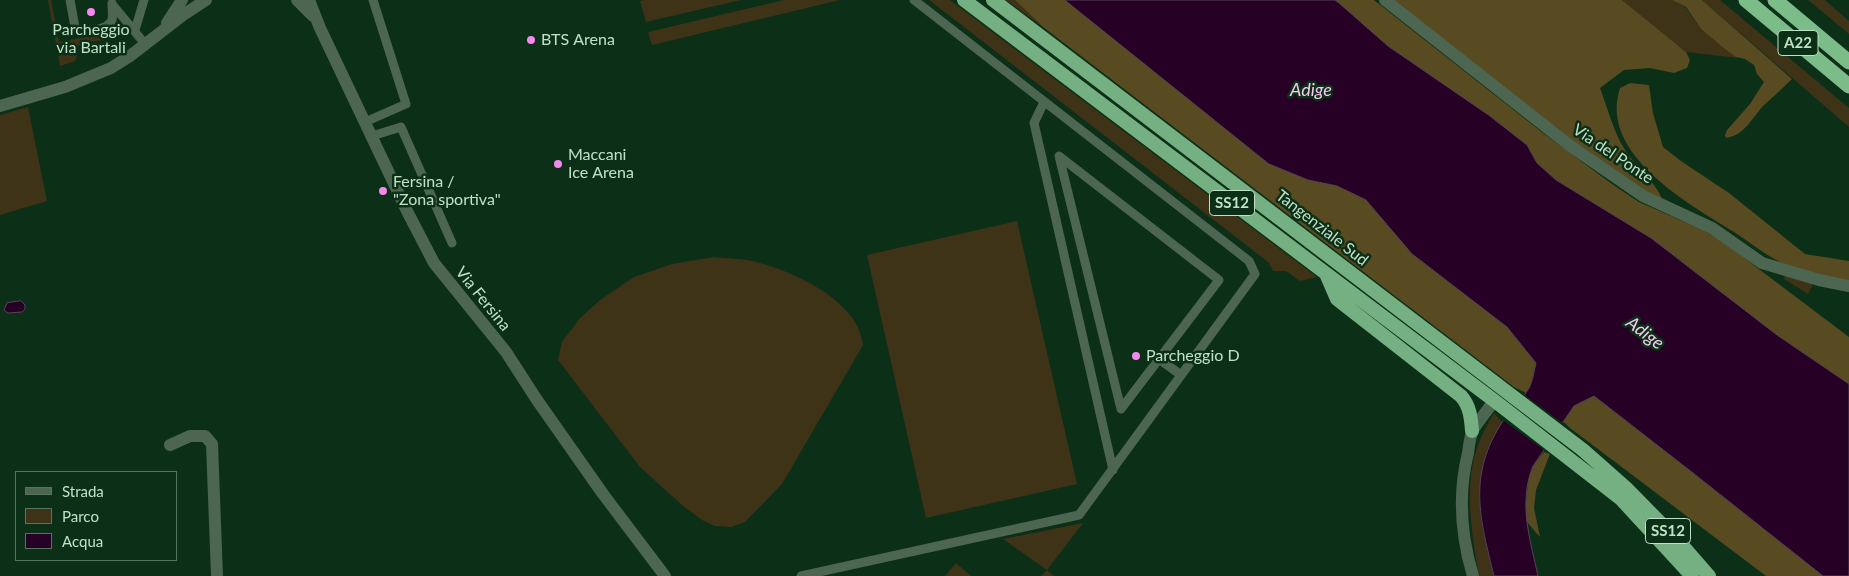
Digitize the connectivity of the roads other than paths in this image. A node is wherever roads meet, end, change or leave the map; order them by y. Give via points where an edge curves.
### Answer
1 (70, 0) edge
2 (144, 0) edge
3 (182, 0) edge
4 (206, 0) edge
5 (297, 0) edge
6 (309, 0) edge
7 (374, 0) edge
8 (914, 0) edge
9 (964, 0) edge
10 (993, 0) edge
11 (1385, 0) edge
12 (1746, 0) edge
13 (1775, 0) edge
14 (111, 2) edge
15 (316, 20) junction
16 (135, 30) junction
17 (160, 32) junction
18 (145, 44) junction
19 (1849, 62) edge
20 (1849, 86) edge
21 (1044, 102) junction
22 (0, 106) edge
23 (365, 122) junction
24 (372, 136) junction
25 (452, 243) dead end
26 (1325, 274) junction
27 (1849, 286) edge
28 (1159, 359) junction
29 (1181, 375) junction
30 (1497, 403) junction
31 (1472, 432) junction
32 (170, 445) dead end
33 (1113, 470) junction
34 (1624, 494) junction
35 (217, 576) edge
36 (665, 576) edge
37 (801, 576) edge
38 (1473, 576) edge
39 (1692, 576) edge
40 (1708, 576) edge

1 - 14 lane via 75,27 83,32 110,24
2 - 16 lane
3 - 17 street
4 - 17 street
5 - 15 street, Via Fersina
6 - 15 street, Via Fersina
7 - 23 lane via 406,104
8 - 21 lane
9 - 26 highway, Tangenziale Sud / SS12
10 - 34 highway, Tangenziale Sud / SS12 via 1583,450
11 - 27 street, Via del Ponte via 1569,145 1642,196 1717,231 1762,263
12 - 20 highway, A22
13 - 19 highway, A22
14 - 16 lane
15 - 23 street, Via Fersina
16 - 18 lane
17 - 18 street
18 - 22 street via 111,68 88,79
21 - 29 lane via 1250,261 1255,274
21 - 33 lane via 1034,123
23 - 24 street, Via Fersina
24 - 25 lane via 401,127
24 - 36 street, Via Fersina via 434,264 506,352 603,494
26 - 30 highway, Tangenziale Sud / SS12
26 - 31 highway via 1337,299 1467,402
28 - 28 lane via 1121,409 1059,156 1219,280
28 - 29 lane
29 - 33 lane
30 - 31 street
30 - 34 highway, Tangenziale Sud / SS12 via 1555,448
31 - 38 street via 1462,501 1466,550
32 - 35 street via 190,436 205,436 212,444
33 - 37 lane via 1079,515
34 - 39 highway, SS12
34 - 40 highway, SS12 via 1682,545

